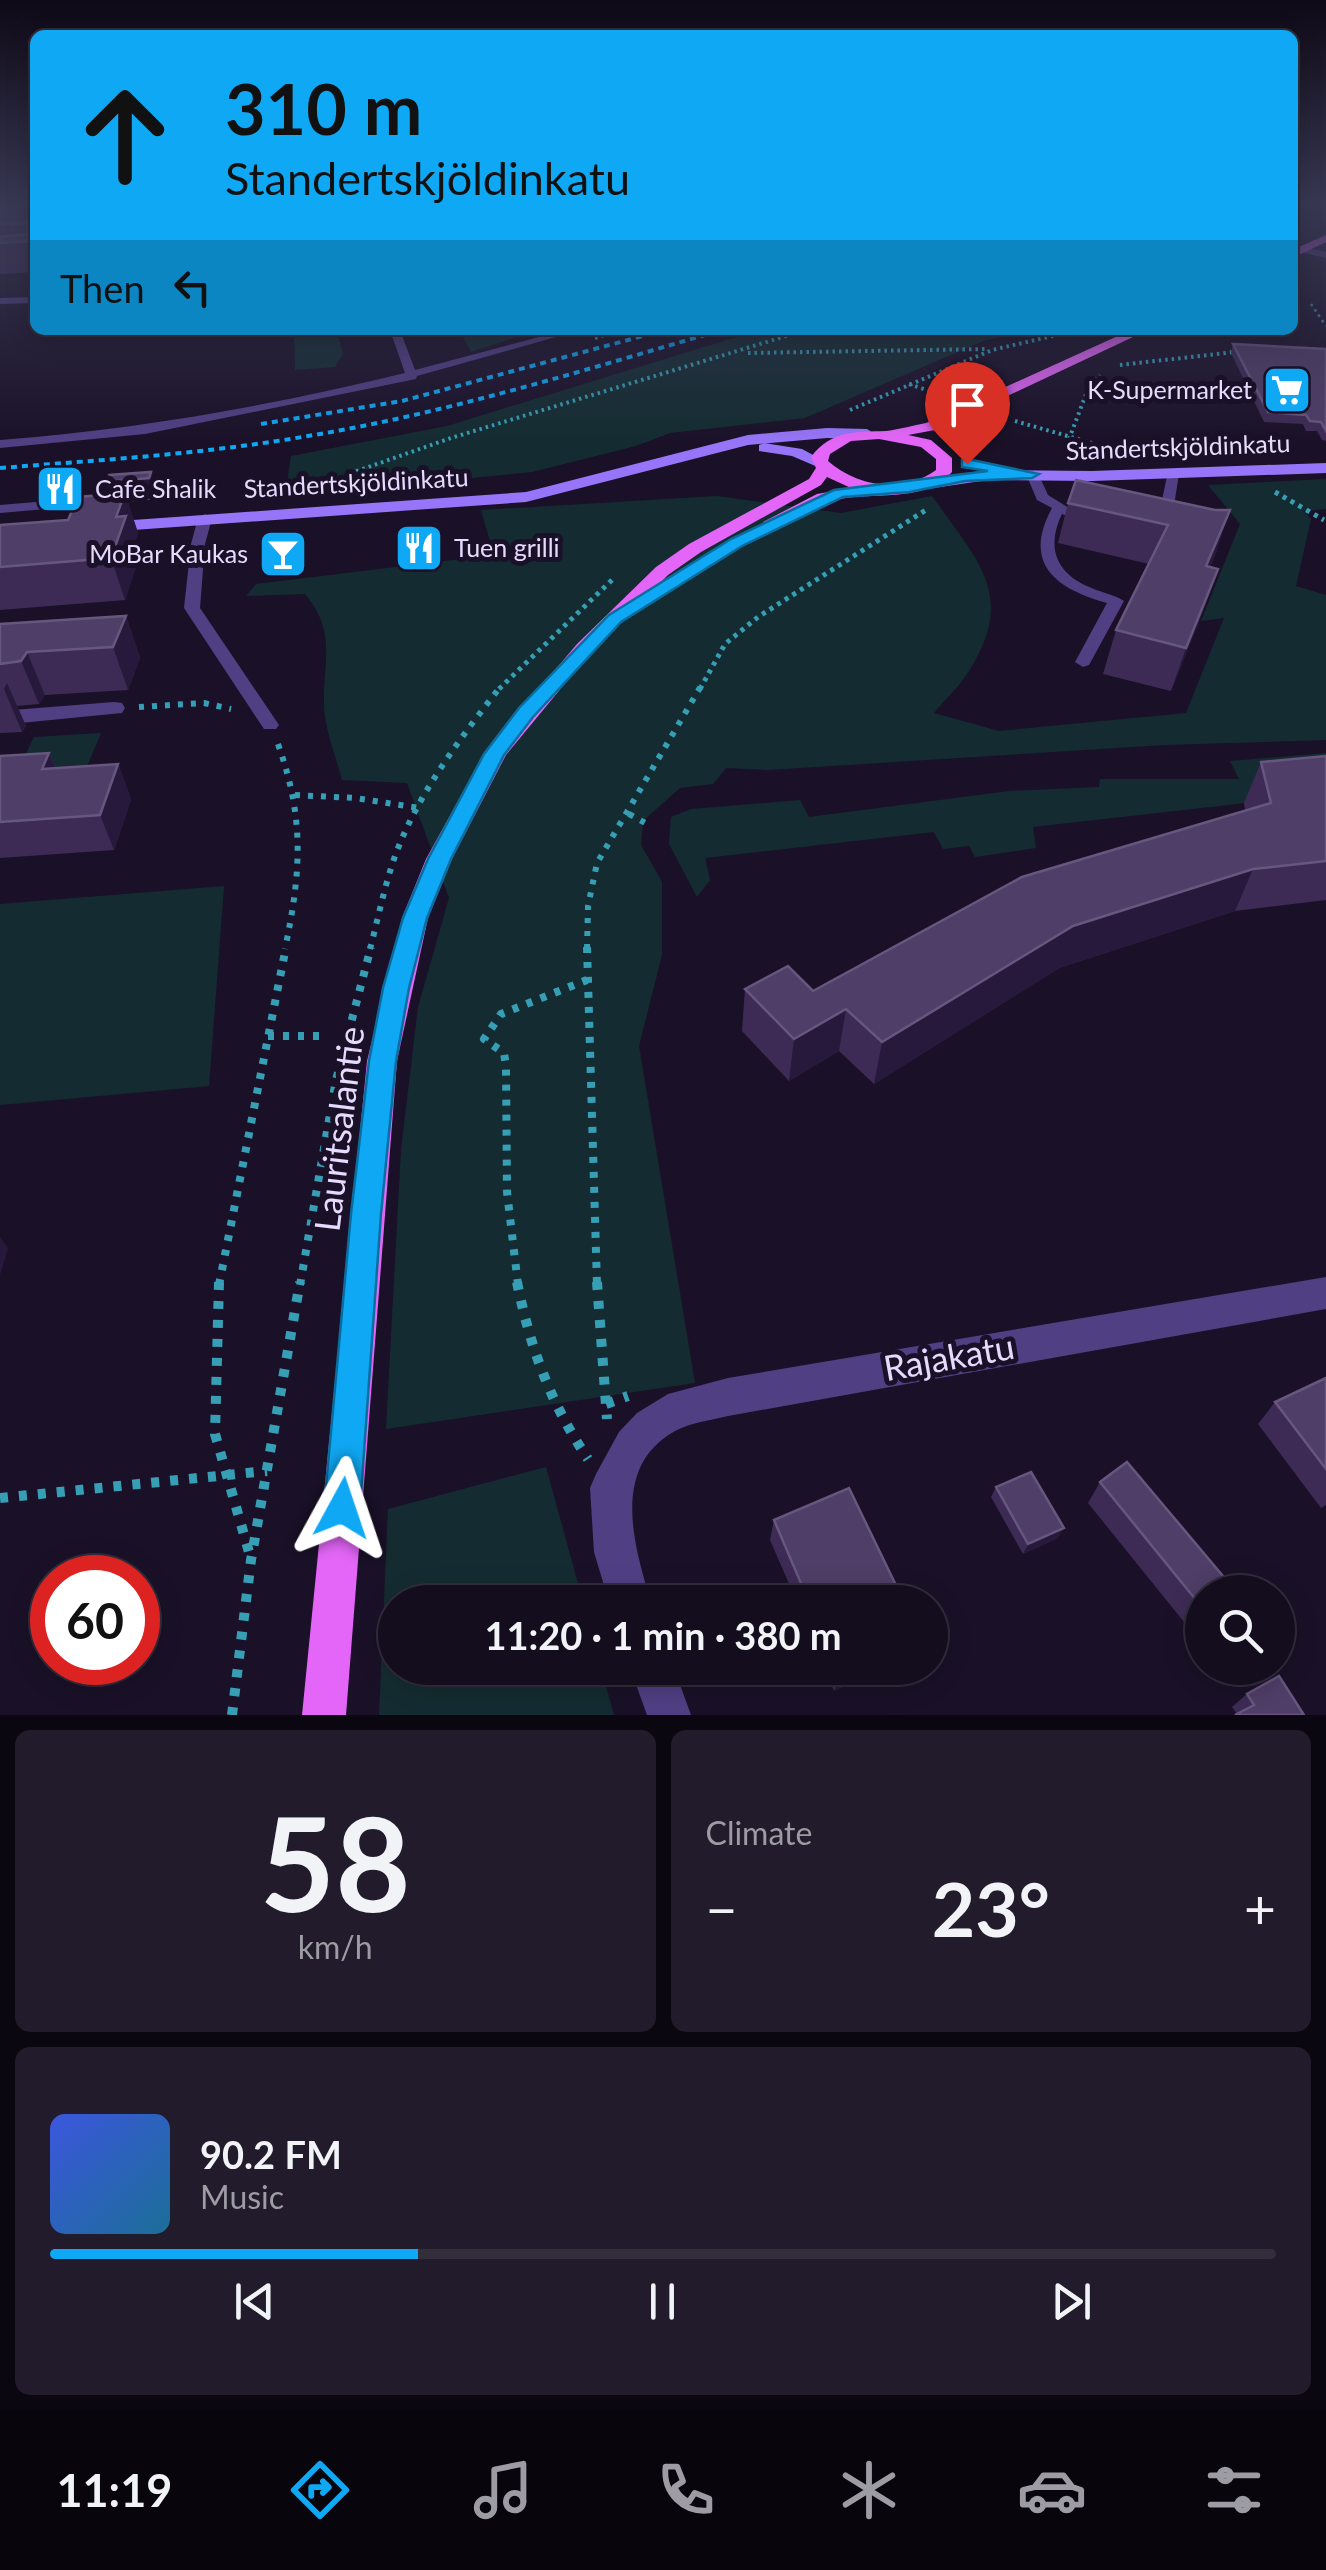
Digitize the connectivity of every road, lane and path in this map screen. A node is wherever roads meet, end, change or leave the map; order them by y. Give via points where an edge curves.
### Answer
1 (30, 300) edge
2 (0, 301) edge
3 (1310, 304) dead end
4 (1326, 326) edge
5 (398, 335) edge
6 (557, 335) edge
7 (790, 335) edge
8 (1057, 335) edge
9 (1132, 335) edge
10 (992, 350) junction
11 (734, 353) junction
12 (1250, 353) edge
13 (1094, 354) junction
14 (412, 377) junction
15 (908, 384) junction
16 (945, 396) dead end
17 (848, 411) dead end
18 (873, 434) junction
19 (1069, 438) dead end
20 (0, 444) edge
21 (710, 451) junction
22 (941, 453) junction
23 (822, 466) junction
24 (1326, 468) edge
25 (1032, 474) junction
26 (1173, 474) junction
27 (927, 484) junction
28 (1268, 486) dead end
29 (881, 488) junction
30 (328, 490) dead end
31 (202, 492) dead end
32 (940, 504) dead end
33 (1058, 508) junction
34 (0, 510) edge
35 (205, 518) junction
36 (1085, 518) edge
37 (1324, 520) edge
38 (93, 528) edge
39 (1142, 530) edge
40 (615, 618) junction
41 (1083, 662) dead end
42 (114, 708) joint
43 (0, 718) edge
44 (270, 725) junction
45 (295, 795) junction
46 (419, 808) dead end
47 (629, 814) junction
48 (649, 825) dead end
49 (586, 980) junction
50 (268, 1036) junction
51 (326, 1036) dead end
52 (1326, 1293) edge
53 (267, 1472) dead end
54 (226, 1474) junction
55 (610, 1488) junction
56 (0, 1498) edge
57 (251, 1560) dead end
58 (625, 1585) edge
59 (658, 1685) edge
60 (324, 1715) edge
61 (669, 1715) edge

1 - 2 lane
3 - 4 path
5 - 14 lane
6 - 14 lane
7 - 11 path
8 - 10 path
9 - 13 main road
10 - 11 path
10 - 15 path
11 - 30 path via 451,438 357,471
12 - 19 path via 1112,366 1086,387
13 - 18 main road via 930,427
13 - 22 main road via 962,427
14 - 20 lane via 140,431
15 - 16 path
15 - 17 path
18 - 21 street, Standertskjöldinkatu via 769,438
18 - 22 main road via 926,443
18 - 23 main road, Lauritsalantie via 829,444
21 - 23 street, Standertskjöldinkatu via 783,450
21 - 35 street, Standertskjöldinkatu via 526,497
22 - 25 street, Standertskjöldinkatu
22 - 27 main road via 944,472
23 - 29 main road via 844,480
23 - 40 main road, Lauritsalantie via 815,482 662,571
24 - 26 street, Standertskjöldinkatu
25 - 26 street, Standertskjöldinkatu
25 - 27 street, Standertskjöldinkatu
25 - 33 lane via 1042,497
26 - 39 lane via 1168,536
27 - 29 main road, Lauritsalantie
28 - 37 path
29 - 40 main road, Lauritsalantie via 824,498
31 - 34 lane
32 - 47 path via 725,644
33 - 36 lane
33 - 41 lane via 1042,550 1050,566 1085,592 1116,600
35 - 38 street, Standertskjöldinkatu
35 - 44 lane via 192,608
40 - 60 main road, Lauritsalantie via 494,754 433,874 396,988 366,1214
42 - 43 street
42 - 44 path via 204,703
44 - 45 path
45 - 46 path
45 - 50 path via 303,837 300,884
47 - 48 path
47 - 49 path via 597,863
49 - 55 path
49 - 55 path via 500,1014 484,1039 504,1053 511,1086 504,1124 507,1229 530,1340 570,1436
50 - 51 path
50 - 54 path via 219,1270 215,1434
52 - 55 street, Rajakatu via 690,1405 650,1426
53 - 54 path
54 - 56 path
54 - 57 path
55 - 58 street
59 - 61 street

